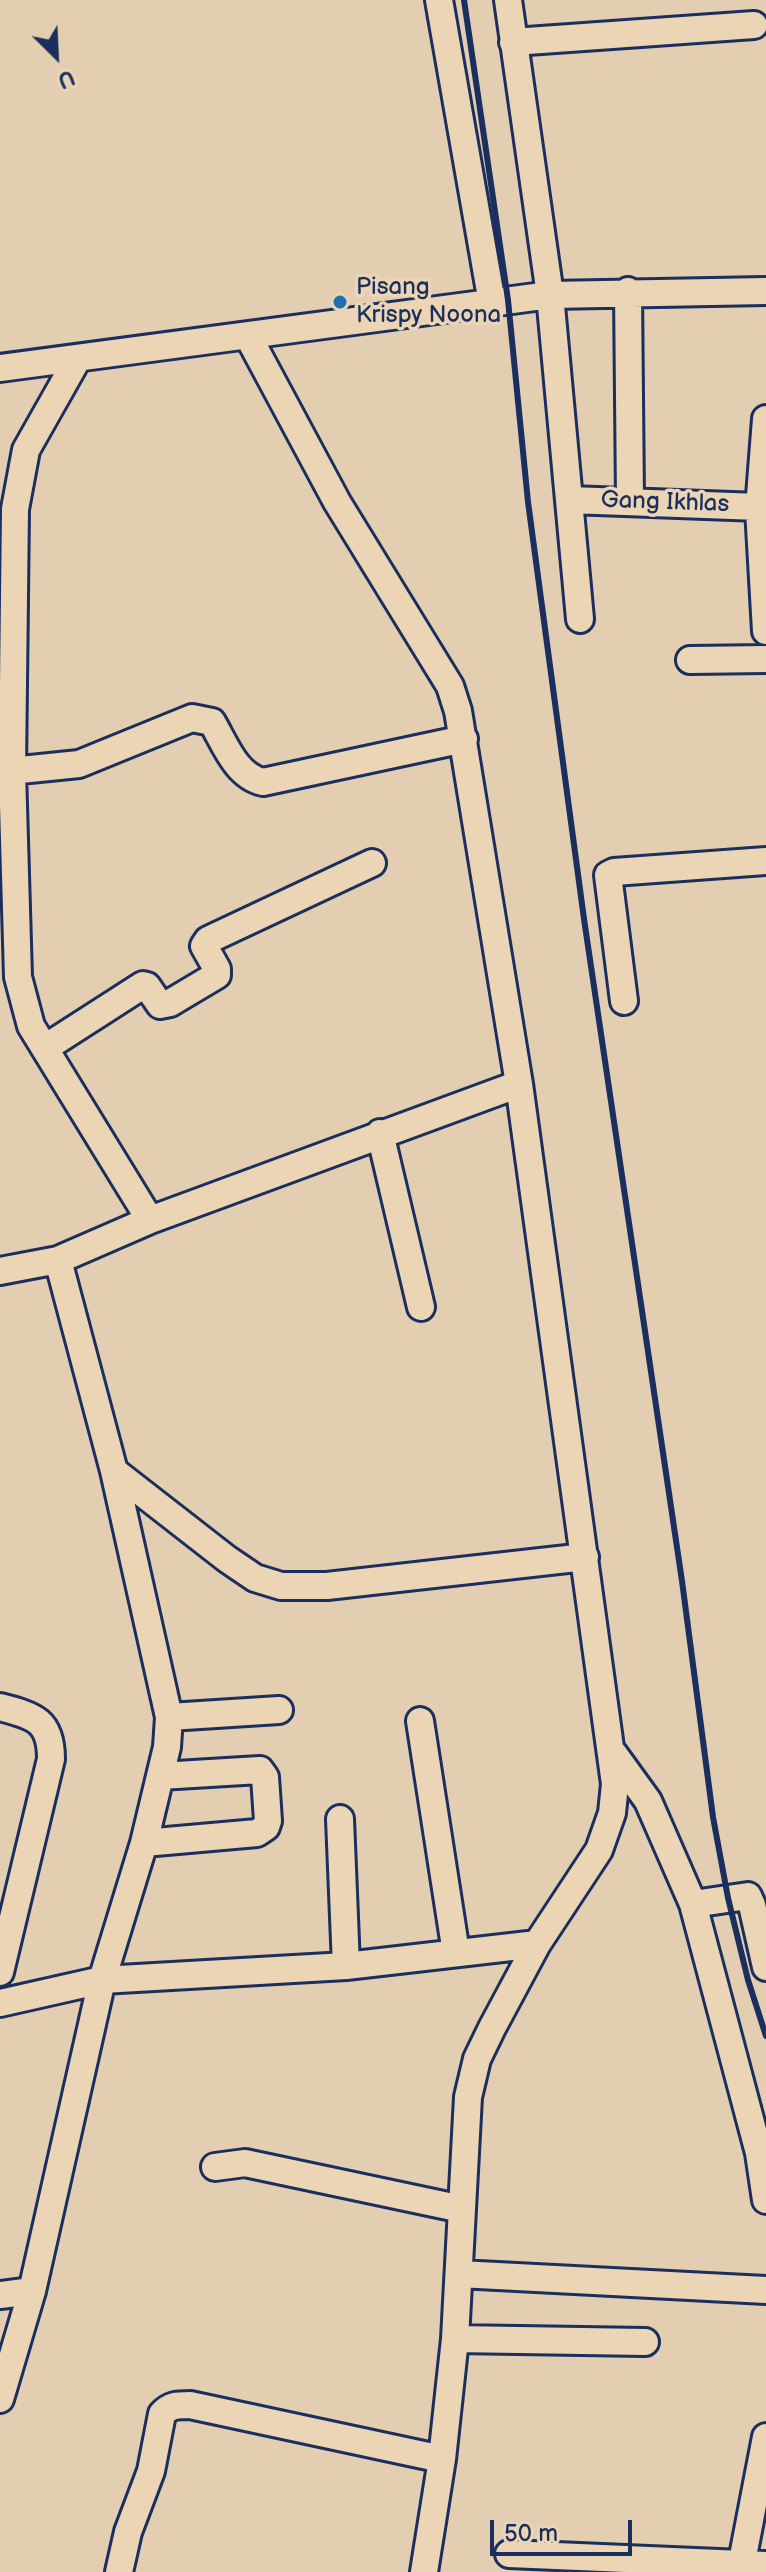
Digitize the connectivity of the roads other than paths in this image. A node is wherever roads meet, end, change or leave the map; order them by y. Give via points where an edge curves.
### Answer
1 (439, 0) edge
2 (508, 0) edge
3 (754, 25) dead end
4 (513, 42) junction
5 (628, 291) junction
6 (766, 291) edge
7 (550, 295) junction
8 (492, 303) junction
9 (248, 336) junction
10 (78, 358) junction
11 (0, 368) edge
12 (766, 419) edge
13 (9, 488) edge
14 (570, 500) junction
15 (630, 501) junction
16 (759, 507) junction
17 (580, 619) dead end
18 (766, 631) edge
19 (766, 659) edge
20 (690, 660) dead end
21 (464, 739) junction
22 (6, 772) edge
23 (766, 861) edge
24 (372, 863) dead end
25 (624, 1001) dead end
26 (45, 1048) junction
27 (519, 1084) junction
28 (380, 1133) junction
29 (150, 1220) junction
30 (58, 1260) junction
31 (0, 1271) edge
32 (421, 1307) dead end
33 (114, 1471) junction
34 (585, 1557) junction
35 (0, 1707) edge
36 (279, 1710) dead end
37 (169, 1717) junction
38 (420, 1721) dead end
39 (612, 1751) junction
40 (160, 1776) junction
41 (340, 1819) dead end
42 (144, 1843) junction
43 (693, 1904) junction
44 (537, 1944) junction
45 (456, 1953) junction
46 (346, 1966) junction
47 (766, 1967) edge
48 (0, 1972) edge
49 (102, 1980) junction
50 (0, 2003) edge
51 (215, 2167) dead end
52 (766, 2200) edge
53 (462, 2209) junction
54 (459, 2274) junction
55 (766, 2290) edge
56 (32, 2291) junction
57 (0, 2295) edge
58 (455, 2339) junction
59 (645, 2342) dead end
60 (0, 2399) edge
61 (766, 2437) edge
62 (442, 2459) junction
63 (509, 2554) dead end
64 (749, 2567) edge
65 (119, 2572) edge
66 (424, 2572) edge

1 - 8 street
2 - 4 street
3 - 4 street
4 - 7 street
5 - 6 street
5 - 7 street
5 - 15 street
7 - 8 street
7 - 14 street
8 - 9 street
9 - 10 street
9 - 21 street via 337,502 450,686
10 - 11 street
10 - 13 street
12 - 16 street
13 - 22 street via 15,509
14 - 15 street, Gang Ikhlas
14 - 17 street
15 - 16 street, Gang Ikhlas
16 - 18 street
19 - 20 street
21 - 22 street via 263,782 242,771 212,722 192,718 79,764
21 - 27 street
22 - 26 street via 18,977 31,1026
23 - 25 street via 608,875
24 - 26 street via 208,940 204,946 217,975 181,997 160,1005 143,985
26 - 29 street
27 - 28 street
27 - 34 street
28 - 29 street
28 - 32 street
29 - 30 street
30 - 31 street
30 - 33 street
33 - 34 street via 227,1559 255,1578 281,1586 327,1586
33 - 37 street
34 - 39 street
35 - 48 street via 37,1719 46,1729 51,1759
36 - 37 street
37 - 40 street
38 - 45 street
39 - 43 street via 648,1801
39 - 44 street via 612,1813 599,1850
40 - 42 street
40 - 42 street via 260,1770 268,1821 257,1833
41 - 46 street
42 - 49 street
43 - 47 street via 748,1896
43 - 52 street via 759,2153
44 - 45 street
44 - 53 street via 477,2059 468,2097
45 - 46 street
46 - 49 street
49 - 50 street
49 - 56 street
51 - 53 street via 245,2163
53 - 54 street
54 - 55 street
54 - 58 street
56 - 57 street
56 - 60 street
58 - 59 street
58 - 62 street
61 - 64 street
62 - 65 street via 190,2405 167,2408
62 - 66 street
63 - 64 street

